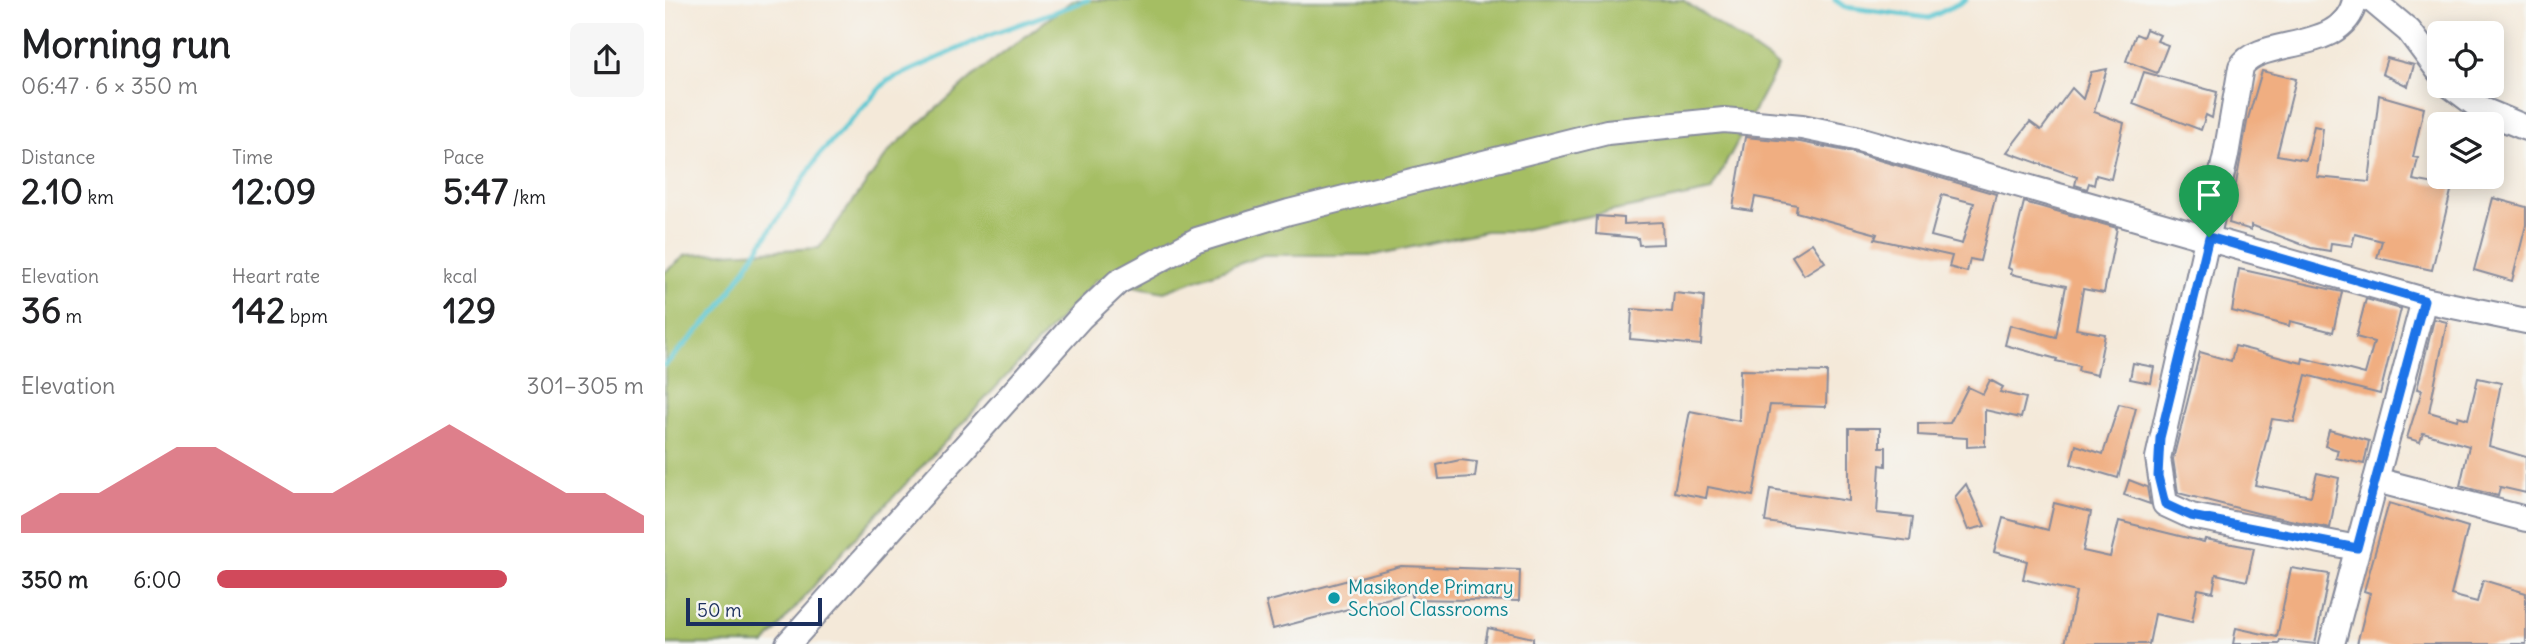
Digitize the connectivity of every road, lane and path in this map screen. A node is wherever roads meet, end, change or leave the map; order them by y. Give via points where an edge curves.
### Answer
1 (2355, 0) edge
2 (2372, 0) edge
3 (2427, 55) edge
4 (2467, 98) edge
5 (2526, 128) edge
6 (2209, 237) junction
7 (2424, 300) junction
8 (2526, 321) edge
9 (2376, 480) junction
10 (2526, 519) edge
11 (2357, 548) junction
12 (788, 644) edge
13 (2332, 644) edge

1 - 6 street via 2349,15 2329,32 2292,47 2258,52 2244,62
2 - 3 street via 2409,31
4 - 5 street
6 - 7 street
6 - 11 street via 2160,438 2158,476 2165,504 2191,516
6 - 12 street via 1855,138 1802,127 1724,120 1607,132 1289,212 1198,240 1118,282 1081,317
7 - 8 street
7 - 9 street
9 - 10 street
9 - 11 street
11 - 13 street

